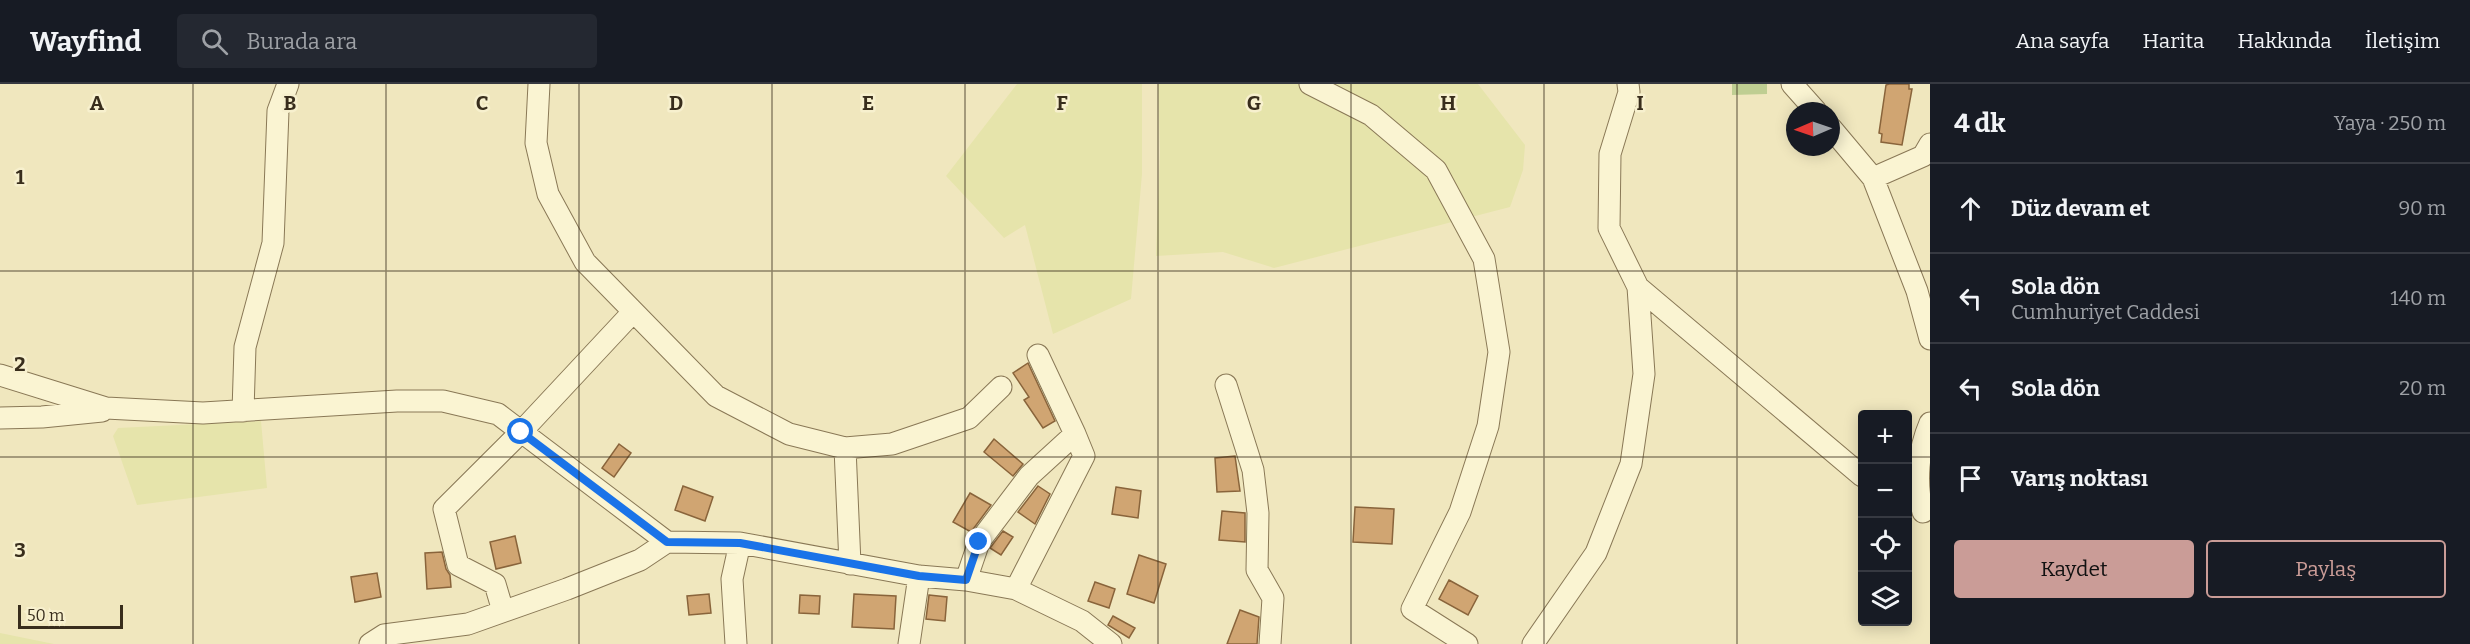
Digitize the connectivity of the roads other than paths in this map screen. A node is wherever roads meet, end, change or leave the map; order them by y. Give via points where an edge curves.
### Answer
1 (288, 84) edge
2 (539, 84) edge
3 (1310, 84) edge
4 (1628, 84) edge
5 (1792, 84) edge
6 (1808, 102) edge
7 (1840, 138) edge
8 (1930, 144) edge
9 (1874, 178) junction
10 (1638, 288) junction
11 (633, 312) junction
12 (1930, 339) edge
13 (1038, 355) dead end
14 (0, 375) edge
15 (1226, 386) dead end
16 (1002, 387) dead end
17 (120, 409) junction
18 (243, 411) junction
19 (0, 418) edge
20 (1930, 423) edge
21 (521, 432) junction
22 (1075, 434) junction
23 (845, 448) junction
24 (1858, 472) edge
25 (1920, 512) edge
26 (667, 542) junction
27 (740, 543) junction
28 (850, 564) junction
29 (919, 576) junction
30 (966, 580) junction
31 (1016, 589) junction
32 (503, 611) junction
33 (471, 634) edge
34 (1108, 643) edge
35 (370, 644) edge
36 (736, 644) edge
37 (909, 644) edge
38 (1270, 644) edge
39 (1467, 644) edge
40 (1533, 644) edge

1 - 18 street via 278,111 273,243 245,347
2 - 11 street via 536,143 548,194 585,262
3 - 39 street via 1371,115 1436,170 1484,259 1499,352 1488,426 1460,512 1412,609
4 - 10 street via 1610,154 1609,228
5 - 6 street
7 - 9 street
8 - 9 street via 1923,156
9 - 12 street via 1917,291
10 - 24 street
10 - 40 street via 1644,374 1631,464 1596,553
11 - 21 street
11 - 23 street via 716,396 789,434
13 - 22 street
14 - 17 street
15 - 38 street via 1253,470 1258,513 1257,570 1273,598
16 - 23 street via 969,418 892,444
17 - 18 street
17 - 19 street
18 - 21 street via 371,401 443,401 498,414
20 - 25 street via 1923,440 1917,491
21 - 26 street
21 - 32 street via 444,509 459,565 495,584
22 - 30 street via 1029,476 979,542
22 - 31 street via 1083,456
23 - 28 street
26 - 27 street
26 - 32 street via 640,560
27 - 28 street
27 - 36 street via 732,579
28 - 29 street
29 - 30 street
29 - 37 street
30 - 31 street
31 - 34 street via 1082,621
32 - 33 street
33 - 35 street via 384,636

